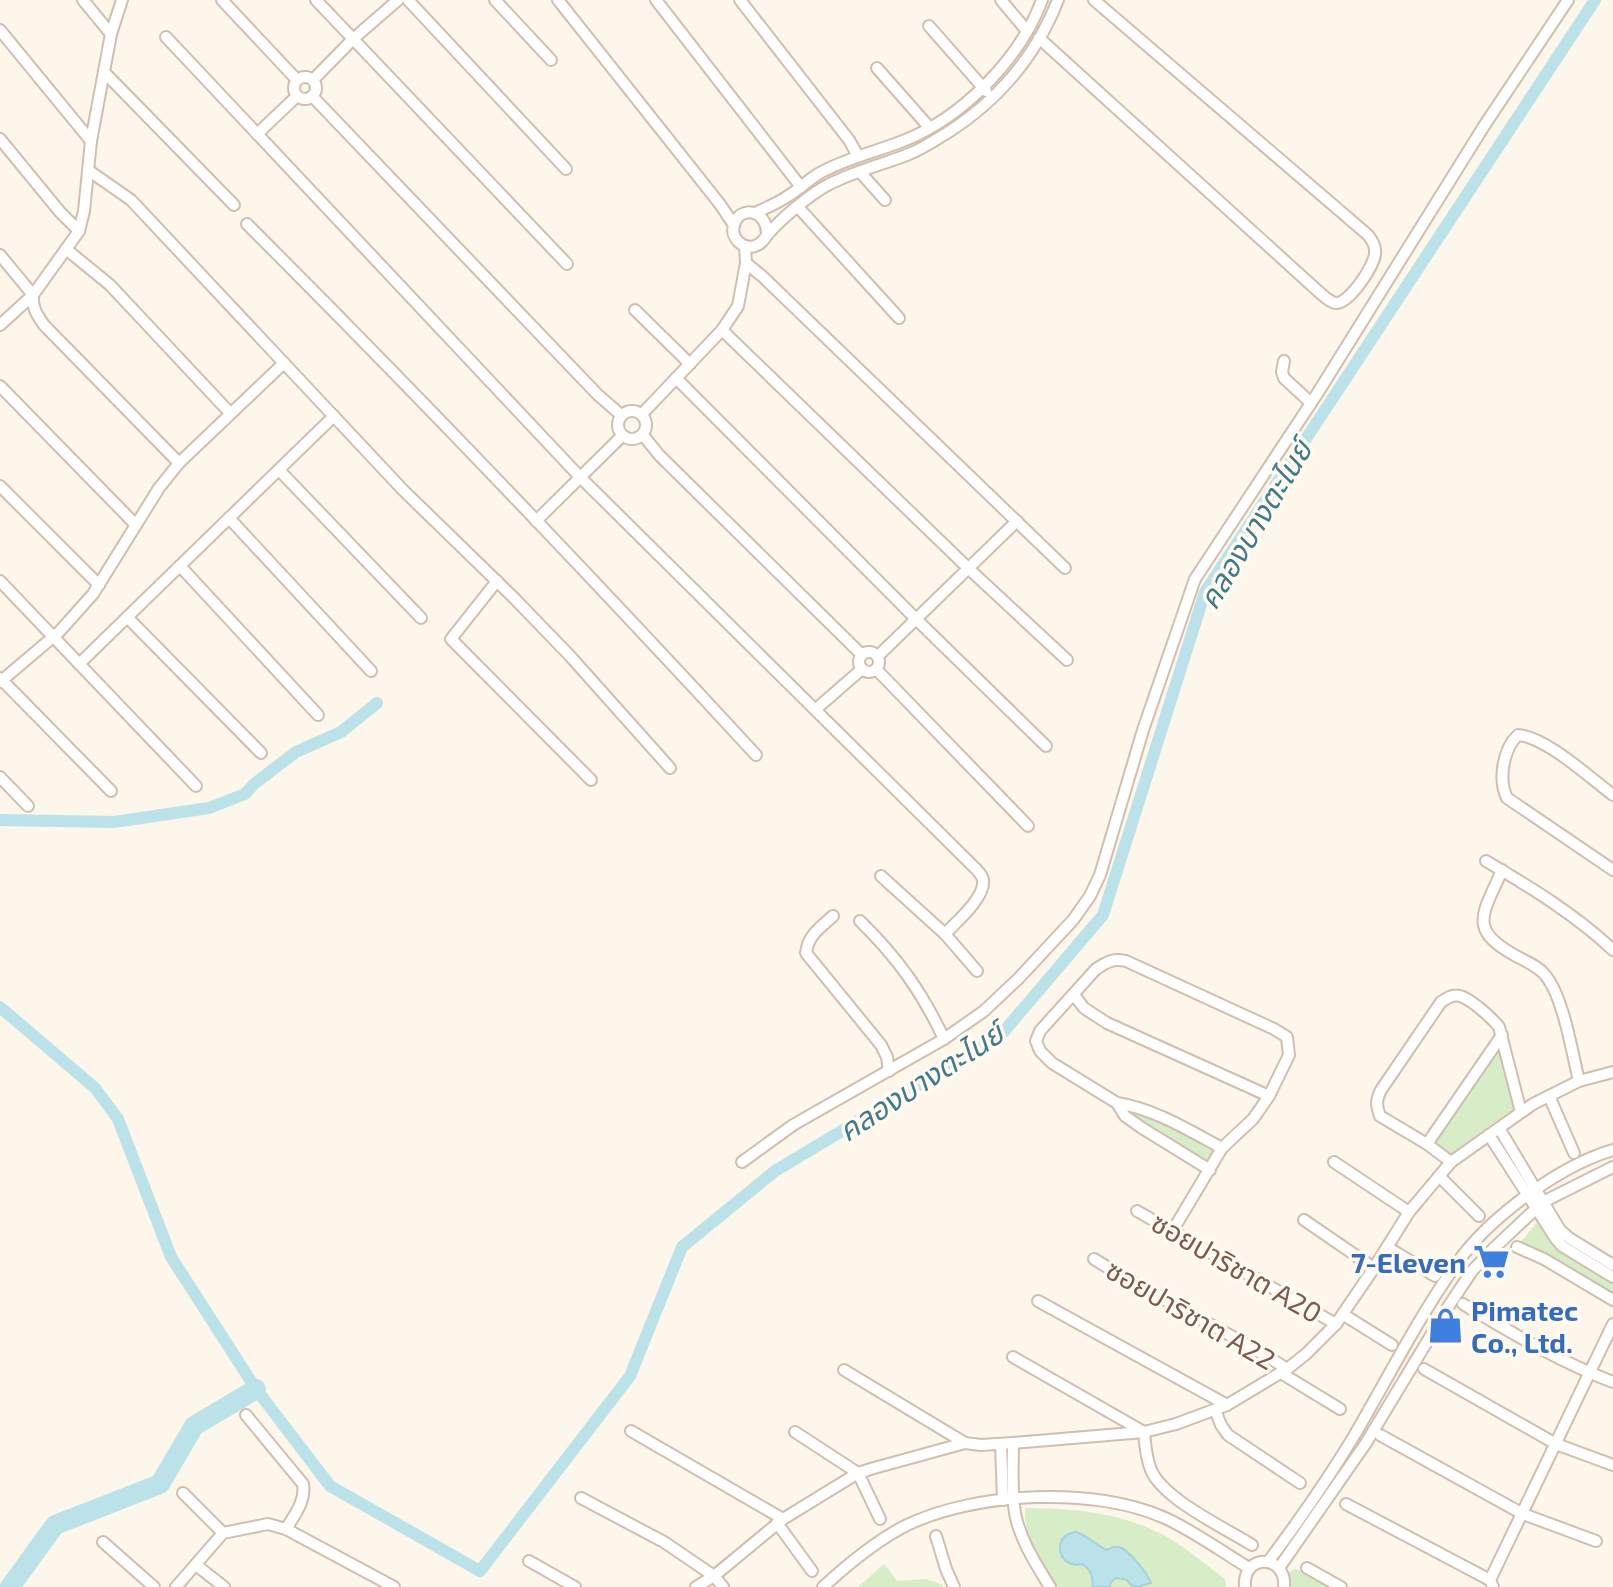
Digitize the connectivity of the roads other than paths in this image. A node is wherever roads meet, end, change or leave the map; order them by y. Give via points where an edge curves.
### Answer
1 (83, 0) edge
2 (122, 0) edge
3 (222, 0) edge
4 (316, 0) edge
5 (398, 0) edge
6 (408, 0) edge
7 (495, 0) edge
8 (558, 0) edge
9 (656, 0) edge
10 (740, 0) edge
11 (1001, 0) edge
12 (1042, 0) edge
13 (1058, 0) edge
14 (1094, 0) edge
15 (1568, 0) edge
16 (929, 26) dead end
17 (0, 30) edge
18 (1027, 31) junction
19 (111, 34) junction
20 (166, 37) dead end
21 (1039, 38) junction
22 (353, 39) junction
23 (551, 60) dead end
24 (877, 68) dead end
25 (104, 72) junction
26 (297, 80) junction
27 (313, 80) junction
28 (983, 88) junction
29 (297, 96) junction
30 (312, 96) junction
31 (993, 98) junction
32 (929, 127) junction
33 (257, 134) junction
34 (0, 139) edge
35 (91, 141) junction
36 (858, 156) junction
37 (566, 169) dead end
38 (88, 170) junction
39 (860, 172) junction
40 (801, 187) junction
41 (885, 200) dead end
42 (234, 205) dead end
43 (798, 207) junction
44 (755, 213) junction
45 (247, 224) dead end
46 (734, 225) junction
47 (79, 231) junction
48 (767, 235) junction
49 (745, 246) junction
50 (66, 249) junction
51 (0, 255) edge
52 (746, 263) junction
53 (567, 264) dead end
54 (33, 295) junction
55 (635, 310) dead end
56 (899, 318) dead end
57 (0, 325) edge
58 (722, 330) junction
59 (1284, 361) dead end
60 (284, 363) junction
61 (690, 364) junction
62 (676, 378) junction
63 (0, 386) edge
64 (1311, 403) junction
65 (230, 413) junction
66 (642, 414) junction
67 (621, 415) junction
68 (334, 416) junction
69 (643, 435) junction
70 (622, 436) junction
71 (179, 463) junction
72 (279, 470) junction
73 (580, 477) junction
74 (0, 486) edge
75 (229, 518) junction
76 (536, 521) junction
77 (1017, 521) junction
78 (135, 524) junction
79 (180, 566) junction
80 (968, 568) junction
81 (1065, 568) dead end
82 (0, 581) edge
83 (497, 581) junction
84 (99, 585) junction
85 (127, 617) junction
86 (421, 618) dead end
87 (916, 619) junction
88 (53, 636) junction
89 (861, 654) junction
90 (878, 656) junction
91 (1067, 660) dead end
92 (79, 664) junction
93 (862, 669) junction
94 (876, 669) junction
95 (371, 671) dead end
96 (1, 680) edge
97 (816, 709) junction
98 (318, 715) dead end
99 (1046, 746) dead end
100 (261, 753) dead end
101 (756, 755) dead end
102 (670, 768) dead end
103 (0, 777) edge
104 (591, 780) dead end
105 (196, 786) dead end
106 (111, 791) dead end
107 (1613, 795) edge
108 (28, 806) dead end
109 (1028, 826) dead end
110 (1486, 861) dead end
111 (1502, 870) junction
112 (1613, 870) edge
113 (881, 876) dead end
114 (833, 916) dead end
115 (860, 921) dead end
116 (945, 934) junction
117 (1613, 950) edge
118 (977, 971) dead end
119 (1074, 995) junction
120 (1502, 1035) junction
121 (944, 1039) junction
122 (889, 1071) junction
123 (1613, 1072) edge
124 (1579, 1081) junction
125 (1269, 1096) junction
126 (1549, 1096) junction
127 (1117, 1103) junction
128 (1521, 1112) junction
129 (1499, 1128) junction
130 (1489, 1135) junction
131 (1427, 1144) junction
132 (1222, 1148) junction
133 (1613, 1150) edge
134 (1574, 1153) dead end
135 (742, 1162) dead end
136 (1334, 1162) dead end
137 (1451, 1162) junction
138 (1613, 1167) edge
139 (1210, 1170) junction
140 (1439, 1176) junction
141 (1532, 1192) junction
142 (1540, 1206) junction
143 (1137, 1211) dead end
144 (1409, 1212) junction
145 (1479, 1216) dead end
146 (1304, 1220) dead end
147 (1173, 1230) junction
148 (1387, 1247) junction
149 (1517, 1247) dead end
150 (1094, 1259) dead end
151 (1613, 1265) edge
152 (1374, 1268) junction
153 (1435, 1276) dead end
154 (1613, 1277) edge
155 (1613, 1300) edge
156 (1038, 1301) dead end
157 (1463, 1304) dead end
158 (1344, 1315) junction
159 (1336, 1324) junction
160 (1613, 1324) edge
161 (1392, 1345) dead end
162 (1013, 1357) dead end
163 (1424, 1369) dead end
164 (844, 1370) dead end
165 (1284, 1371) junction
166 (1589, 1373) junction
167 (1613, 1382) edge
168 (1227, 1405) junction
169 (1340, 1409) dead end
170 (1215, 1410) junction
171 (246, 1415) dead end
172 (631, 1431) dead end
173 (795, 1432) dead end
174 (1144, 1432) junction
175 (1380, 1435) dead end
176 (965, 1443) junction
177 (1007, 1443) junction
178 (1556, 1444) junction
179 (1613, 1465) edge
180 (858, 1473) junction
181 (1300, 1483) dead end
182 (183, 1493) dead end
183 (581, 1498) dead end
184 (1008, 1499) junction
185 (1346, 1504) dead end
186 (1523, 1514) junction
187 (880, 1519) dead end
188 (780, 1521) junction
189 (286, 1529) junction
190 (223, 1533) junction
191 (936, 1536) dead end
192 (1596, 1541) dead end
193 (103, 1542) dead end
194 (1252, 1545) dead end
195 (529, 1561) dead end
196 (1268, 1562) junction
197 (196, 1565) junction
198 (1249, 1568) junction
199 (1279, 1568) junction
200 (1307, 1568) dead end
201 (812, 1571) dead end
202 (714, 1576) junction
203 (1492, 1584) edge
204 (154, 1587) edge
205 (176, 1587) edge
206 (224, 1587) edge
207 (394, 1587) edge
208 (575, 1587) edge
209 (696, 1587) edge
210 (723, 1587) edge
211 (823, 1587) edge
212 (954, 1587) edge
213 (1050, 1587) edge
214 (1245, 1587) edge
215 (1284, 1587) edge
216 (1341, 1587) edge

1 - 19 street
2 - 19 street
3 - 26 street
4 - 22 street
5 - 22 street
6 - 37 street
7 - 23 street
8 - 46 street
9 - 40 street
10 - 36 street
11 - 18 street
12 - 18 street
13 - 21 street
14 - 21 street via 1368,235 1375,252 1372,265 1348,298 1332,302 1319,292
15 - 64 street
16 - 28 street
17 - 35 street
18 - 28 street
19 - 25 street
20 - 33 street
21 - 31 street via 1022,67
22 - 27 street
22 - 53 street
24 - 32 street
25 - 35 street
25 - 42 street
26 - 27 street
26 - 29 street
27 - 30 street
28 - 31 street
28 - 32 street
29 - 30 street
29 - 33 street
30 - 67 street
31 - 39 street via 912,153
32 - 36 street
33 - 73 street
34 - 47 street
35 - 38 street
36 - 40 street
38 - 47 street
38 - 60 street via 131,200
39 - 41 street
39 - 43 street via 825,187
40 - 44 street
43 - 48 street
43 - 56 street
44 - 46 street via 742,214
44 - 48 street via 763,218
45 - 76 street
46 - 49 street via 735,238
47 - 50 street
48 - 49 street via 758,245
49 - 52 street
50 - 54 street
50 - 65 street via 110,285
51 - 54 street
52 - 58 street via 738,306
52 - 77 street
54 - 57 street
54 - 71 street via 44,325
55 - 61 street
58 - 61 street
58 - 80 street
59 - 64 street via 1284,378
60 - 65 street
60 - 68 street
61 - 62 street
62 - 66 street
62 - 87 street
63 - 78 street
64 - 121 street via 1195,579 1090,896 1018,979
65 - 71 street
66 - 67 street
66 - 69 street
67 - 70 street via 617,426
68 - 72 street
68 - 83 street
69 - 70 street via 633,440
69 - 89 street
70 - 73 street
71 - 78 street
72 - 75 street
72 - 86 street
73 - 76 street
73 - 97 street
74 - 84 street
75 - 79 street
75 - 95 street
76 - 101 street
77 - 80 street
77 - 81 street
78 - 84 street
79 - 85 street
79 - 98 street
80 - 87 street
80 - 91 street
82 - 88 street
83 - 102 street
83 - 104 street via 451,639
84 - 88 street
85 - 92 street
85 - 100 street
87 - 90 street
87 - 99 street
88 - 92 street
88 - 96 street
89 - 90 street
89 - 93 street
90 - 94 street
92 - 105 street
93 - 94 street
93 - 97 street
94 - 109 street
96 - 106 street
97 - 116 street via 982,877 976,900
103 - 108 street
107 - 112 street via 1529,736 1518,735 1510,743 1503,775 1507,798
110 - 111 street
111 - 117 street
111 - 124 street via 1483,927 1503,949 1538,968 1555,991
113 - 116 street
114 - 122 street via 813,934 806,953 881,1045
115 - 121 street via 897,960
116 - 118 street
119 - 125 street via 1107,1023
119 - 125 street via 1096,969 1116,959 1274,1029 1287,1037 1289,1055
119 - 127 street via 1036,1041 1052,1063
120 - 128 street
120 - 131 street
120 - 131 street via 1493,1019 1461,996 1441,1002 1376,1100 1380,1116
121 - 122 street
122 - 135 street via 793,1125
123 - 124 street
124 - 126 street
125 - 132 street
126 - 128 street
126 - 134 street
127 - 132 street via 1154,1112
127 - 139 street via 1125,1116
128 - 129 street
129 - 130 street
129 - 141 street
130 - 137 street
130 - 141 street
131 - 137 street
132 - 139 street
133 - 141 street via 1571,1167
136 - 144 street
137 - 140 street
138 - 142 street
139 - 147 street
140 - 144 street
140 - 145 street
141 - 142 street
141 - 196 street via 1484,1231 1458,1261 1353,1437
142 - 151 street via 1569,1238
142 - 154 street via 1562,1246
142 - 199 street via 1472,1271 1366,1443
143 - 147 street, ซอยปาริชาต A20
144 - 148 street
146 - 152 street
147 - 159 street, ซอยปาริชาต A20
148 - 152 street
148 - 153 street
149 - 155 street
150 - 165 street, ซอยปาริชาต A22 via 1259,1351
152 - 158 street
156 - 168 street
157 - 166 street
158 - 159 street
158 - 161 street
159 - 165 street
160 - 166 street
162 - 174 street
163 - 178 street
164 - 176 street
165 - 168 street
165 - 169 street, ซอยปาริชาต A22
166 - 167 street
166 - 178 street
168 - 170 street
170 - 174 street
170 - 181 street via 1228,1435
171 - 189 street via 303,1484 302,1502
172 - 188 street
173 - 180 street
174 - 177 street
174 - 194 street via 1151,1471 1160,1485
175 - 186 street
176 - 177 street
176 - 180 street
177 - 184 street
178 - 179 street
178 - 186 street
180 - 187 street
180 - 188 street
182 - 190 street
183 - 202 street via 664,1542
184 - 198 street via 1080,1497 1115,1502 1162,1516
184 - 211 street via 947,1510 906,1525
184 - 213 street via 1025,1544
185 - 203 street
186 - 192 street
186 - 203 street
188 - 201 street
188 - 202 street
189 - 190 street via 268,1524
189 - 207 street
190 - 197 street
191 - 212 street
193 - 204 street
195 - 208 street
196 - 198 street
196 - 199 street
197 - 205 street
197 - 206 street
198 - 214 street
199 - 215 street
200 - 216 street
202 - 209 street
202 - 210 street

